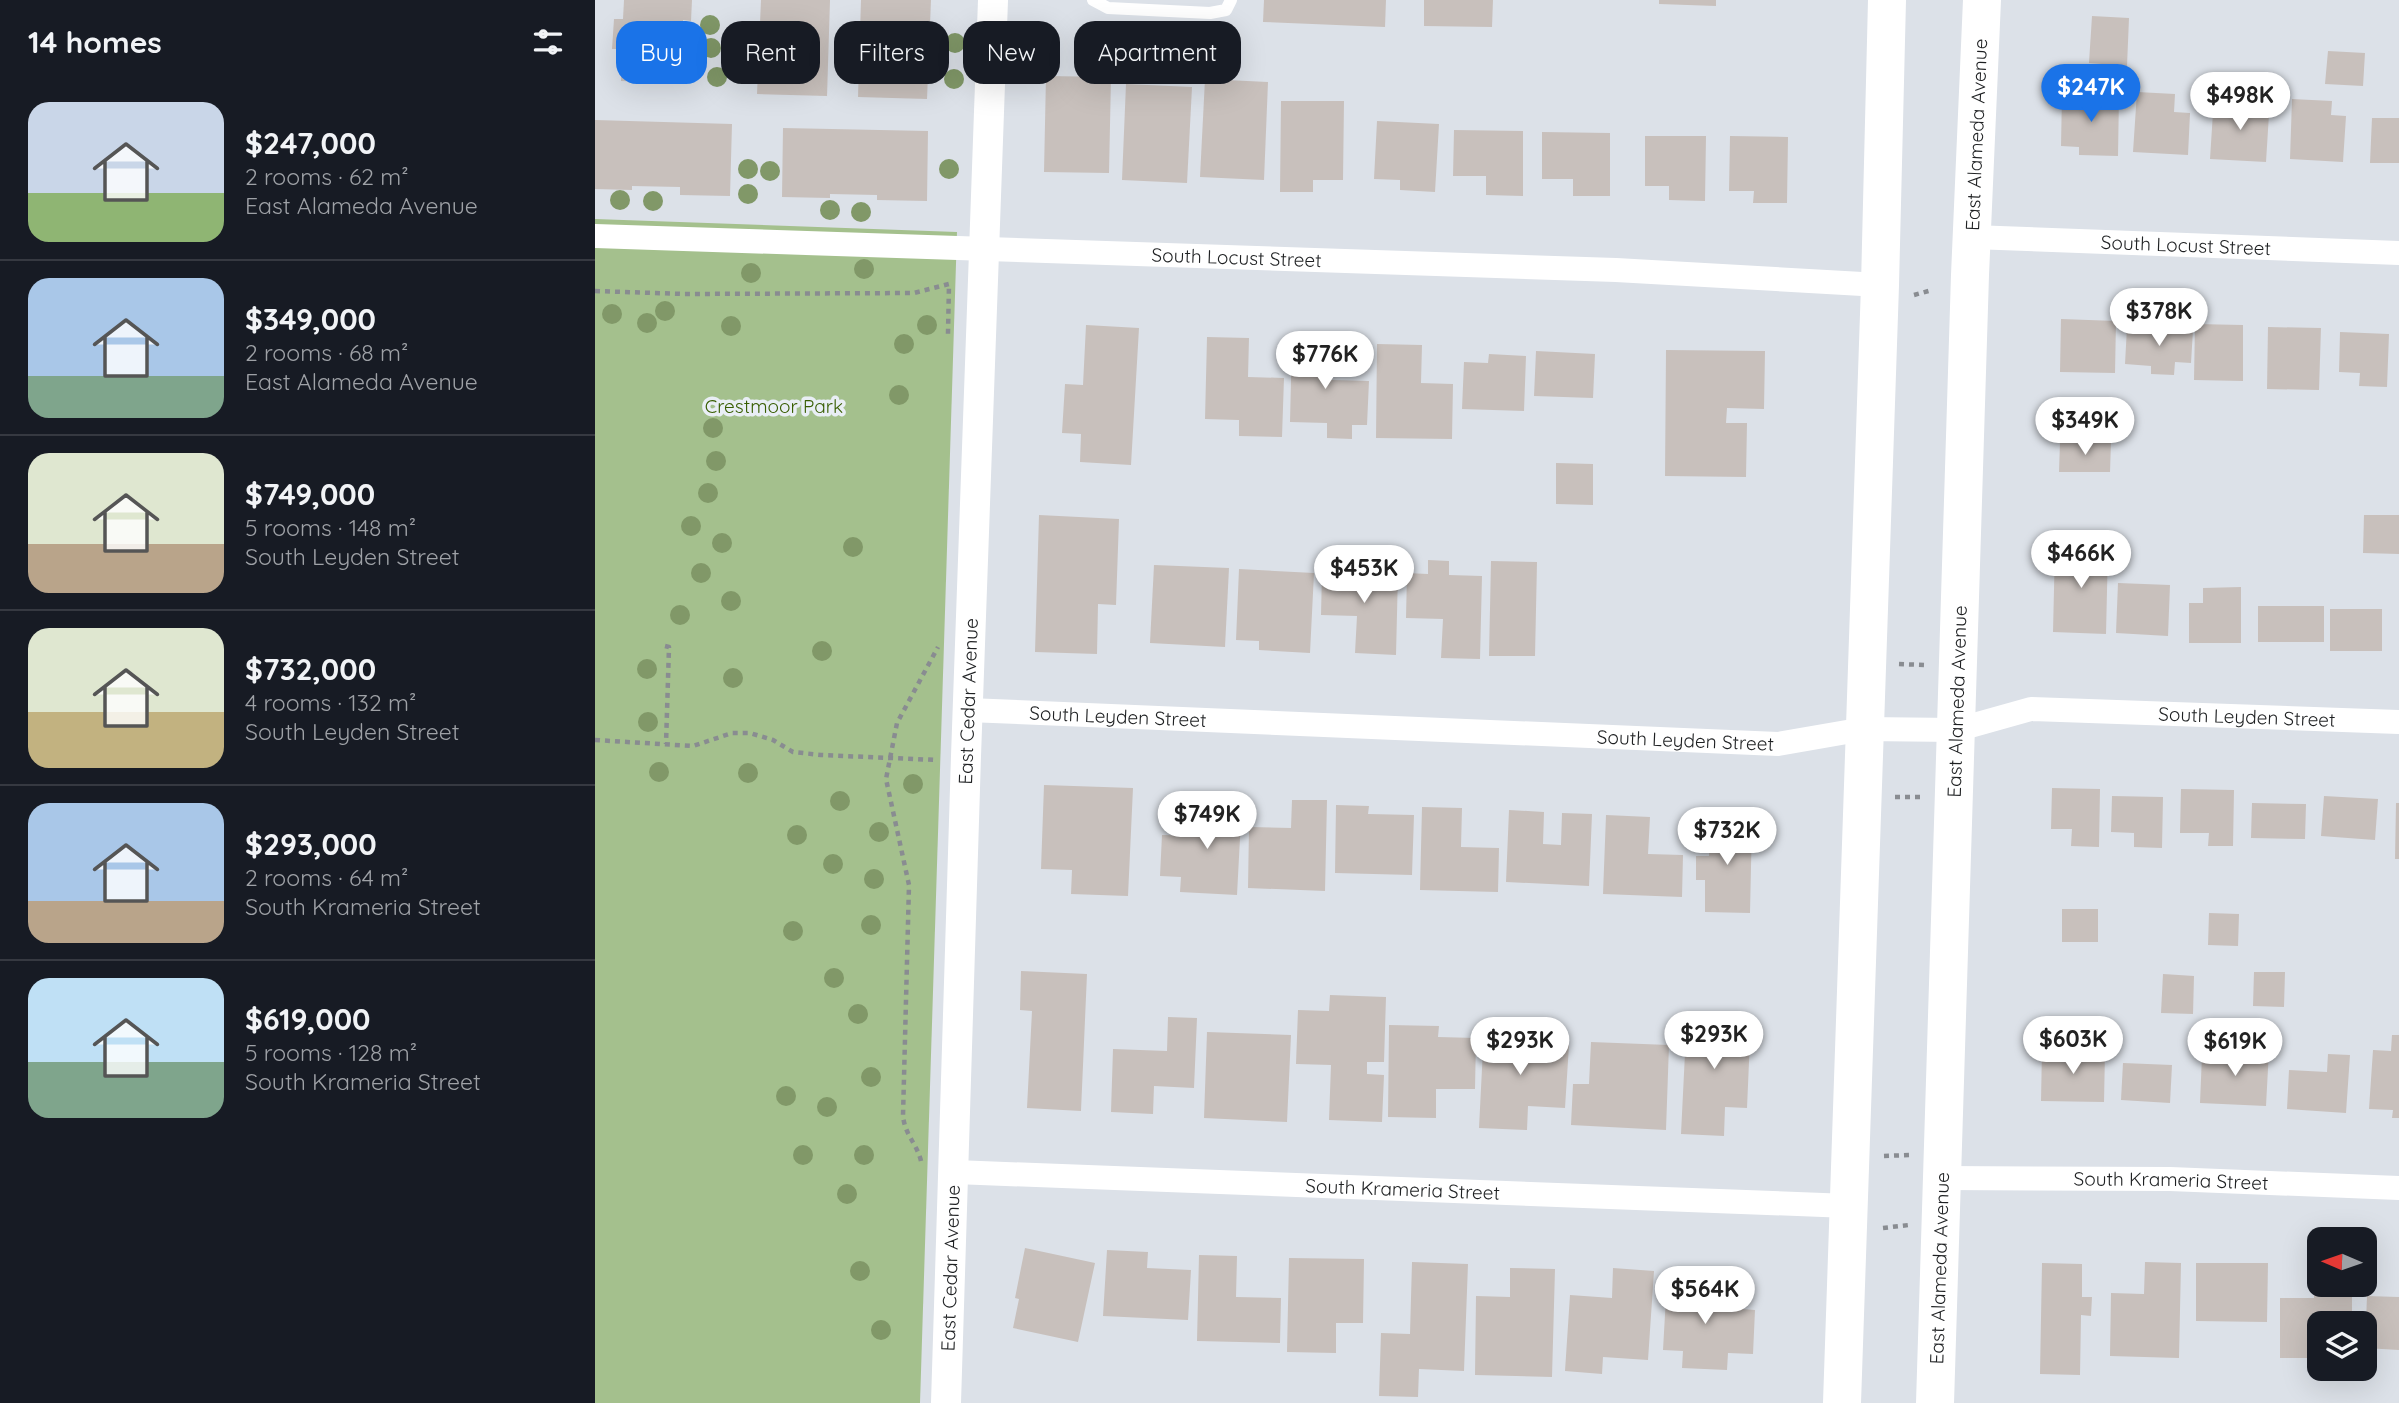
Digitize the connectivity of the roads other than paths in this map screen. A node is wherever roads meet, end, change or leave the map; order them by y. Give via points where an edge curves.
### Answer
1 (993, 0) edge
2 (1093, 0) edge
3 (1231, 0) edge
4 (1887, 0) edge
5 (1982, 0) edge
6 (595, 236) edge
7 (1972, 237) junction
8 (983, 248) junction
9 (2399, 253) edge
10 (1880, 285) junction
11 (968, 710) junction
12 (2399, 722) edge
13 (1864, 729) junction
14 (1956, 730) junction
15 (1931, 1166) junction
16 (955, 1172) junction
17 (2399, 1188) edge
18 (1849, 1206) junction
19 (946, 1403) edge
20 (1842, 1403) edge
21 (1935, 1403) edge

1 - 8 street, East Cedar Avenue
2 - 3 lane via 1108,8 1210,13 1226,10
4 - 10 main road
5 - 7 main road, East Alameda Avenue
6 - 8 street, South Locust Street
7 - 9 street, South Locust Street
7 - 14 main road, East Alameda Avenue
8 - 10 street, South Locust Street via 1616,270
8 - 11 street, East Cedar Avenue
10 - 13 main road
11 - 13 street, South Leyden Street via 1777,744
11 - 16 street, East Cedar Avenue
12 - 14 street, South Leyden Street via 2031,709
13 - 14 street, South Leyden Street
13 - 18 main road
14 - 15 main road, East Alameda Avenue
15 - 17 street, South Krameria Street
15 - 21 main road, East Alameda Avenue
16 - 18 street, South Krameria Street
16 - 19 street, East Cedar Avenue
18 - 20 main road

